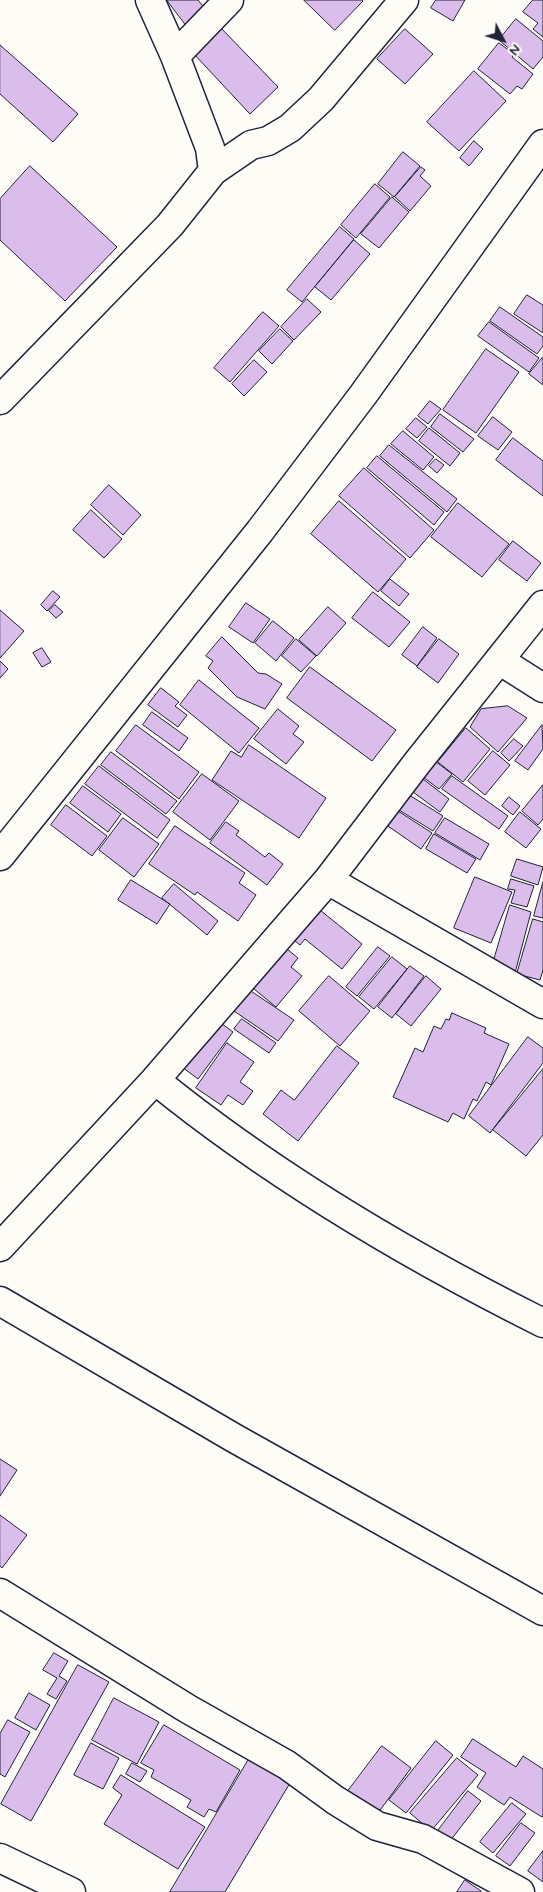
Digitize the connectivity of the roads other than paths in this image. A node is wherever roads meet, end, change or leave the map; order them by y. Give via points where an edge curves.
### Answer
1 (150, 0) edge
2 (229, 0) edge
3 (404, 0) edge
4 (175, 56) junction
5 (543, 144) edge
6 (213, 170) junction
7 (0, 400) edge
8 (543, 605) edge
9 (499, 660) junction
10 (543, 688) edge
11 (0, 856) edge
12 (328, 880) junction
13 (543, 1004) edge
14 (155, 1080) junction
15 (0, 1247) edge
16 (0, 1301) edge
17 (543, 1323) edge
18 (0, 1592) edge
19 (543, 1611) edge
20 (0, 1858) edge
21 (71, 1892) edge
22 (520, 1892) edge

1 - 4 street
2 - 4 street
3 - 6 street via 321,99 290,128 268,141 251,145
4 - 6 street via 210,148
5 - 11 street via 272,516
6 - 7 street via 170,225
8 - 9 street
9 - 10 street
9 - 12 street
12 - 13 street
12 - 14 street
14 - 15 street
14 - 17 street via 205,1120 296,1182 440,1270
16 - 19 street via 234,1438
18 - 22 street via 188,1709 287,1765 377,1826 424,1839
20 - 21 street

